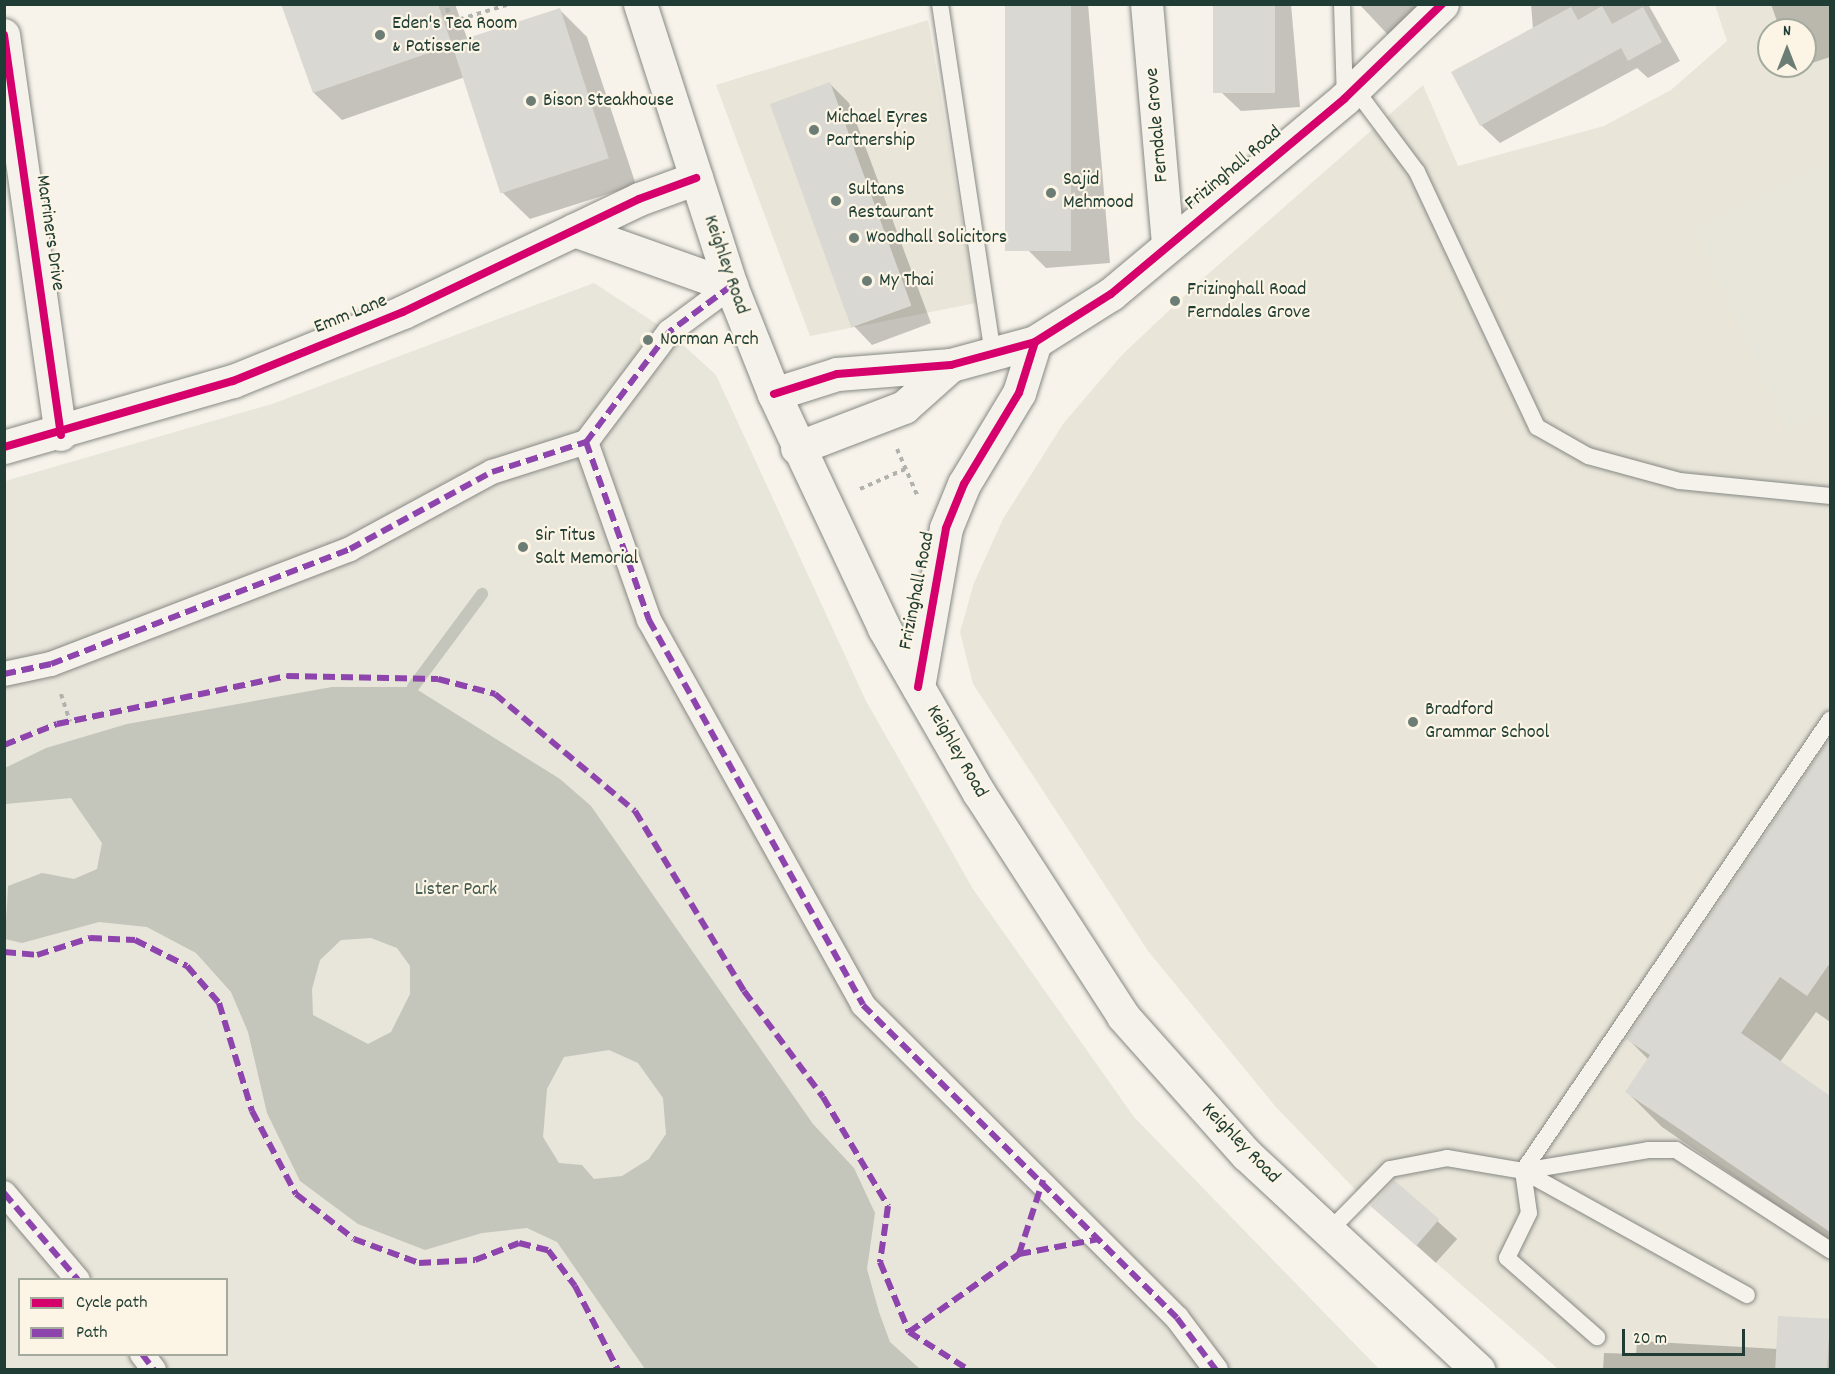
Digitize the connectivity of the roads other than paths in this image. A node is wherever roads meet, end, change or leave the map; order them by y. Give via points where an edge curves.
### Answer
1 (640, 4) edge
2 (940, 4) edge
3 (1147, 4) edge
4 (1342, 4) edge
5 (1442, 4) edge
6 (4, 35) edge
7 (1350, 93) junction
8 (696, 177) junction
9 (574, 230) junction
10 (1168, 246) junction
11 (731, 286) junction
12 (1035, 342) junction
13 (993, 355) junction
14 (951, 365) junction
15 (774, 394) junction
16 (61, 435) junction
17 (586, 442) junction
18 (4, 447) edge
19 (797, 448) junction
20 (1830, 496) edge
21 (4, 674) edge
22 (918, 687) junction
23 (1830, 720) edge
24 (1523, 1171) junction
25 (4, 1192) edge
26 (1329, 1231) junction
27 (1830, 1250) edge
28 (76, 1278) edge
29 (1747, 1294) dead end
30 (1597, 1337) dead end
31 (144, 1356) edge
32 (154, 1370) edge
33 (1216, 1370) edge
34 (1478, 1370) edge

1 - 8 main road, Keighley Road
2 - 13 lane
3 - 10 street, Ferndale Grove
4 - 7 lane
5 - 7 main road, Frizinghall Road
6 - 16 street, Marriners Drive
7 - 10 main road, Frizinghall Road
7 - 20 lane via 1417,172 1537,427 1588,456 1680,481
8 - 9 main road, Emm Lane
8 - 11 main road, Keighley Road
9 - 11 main road
9 - 16 main road, Emm Lane via 403,312 233,381
10 - 12 main road, Frizinghall Road via 1111,294
11 - 15 main road, Keighley Road
11 - 17 street via 669,332
12 - 13 main road, Frizinghall Road
12 - 22 main road, Frizinghall Road via 1019,393 964,484 946,528
13 - 14 main road, Frizinghall Road
14 - 15 main road, Frizinghall Road via 837,374
14 - 19 main road, Frizinghall Road via 904,406
15 - 19 main road, Keighley Road
16 - 18 main road, Emm Lane
17 - 21 street via 492,472 350,549 51,664
17 - 33 street via 649,620 863,1005 1169,1310
19 - 22 main road, Keighley Road
22 - 26 main road, Keighley Road via 979,794 1123,1016 1247,1155
23 - 24 lane
24 - 26 lane via 1447,1158 1390,1169
24 - 27 lane via 1648,1150 1676,1150
24 - 29 lane
24 - 30 lane via 1529,1213 1508,1258
25 - 28 street
26 - 34 main road, Keighley Road
31 - 32 street

